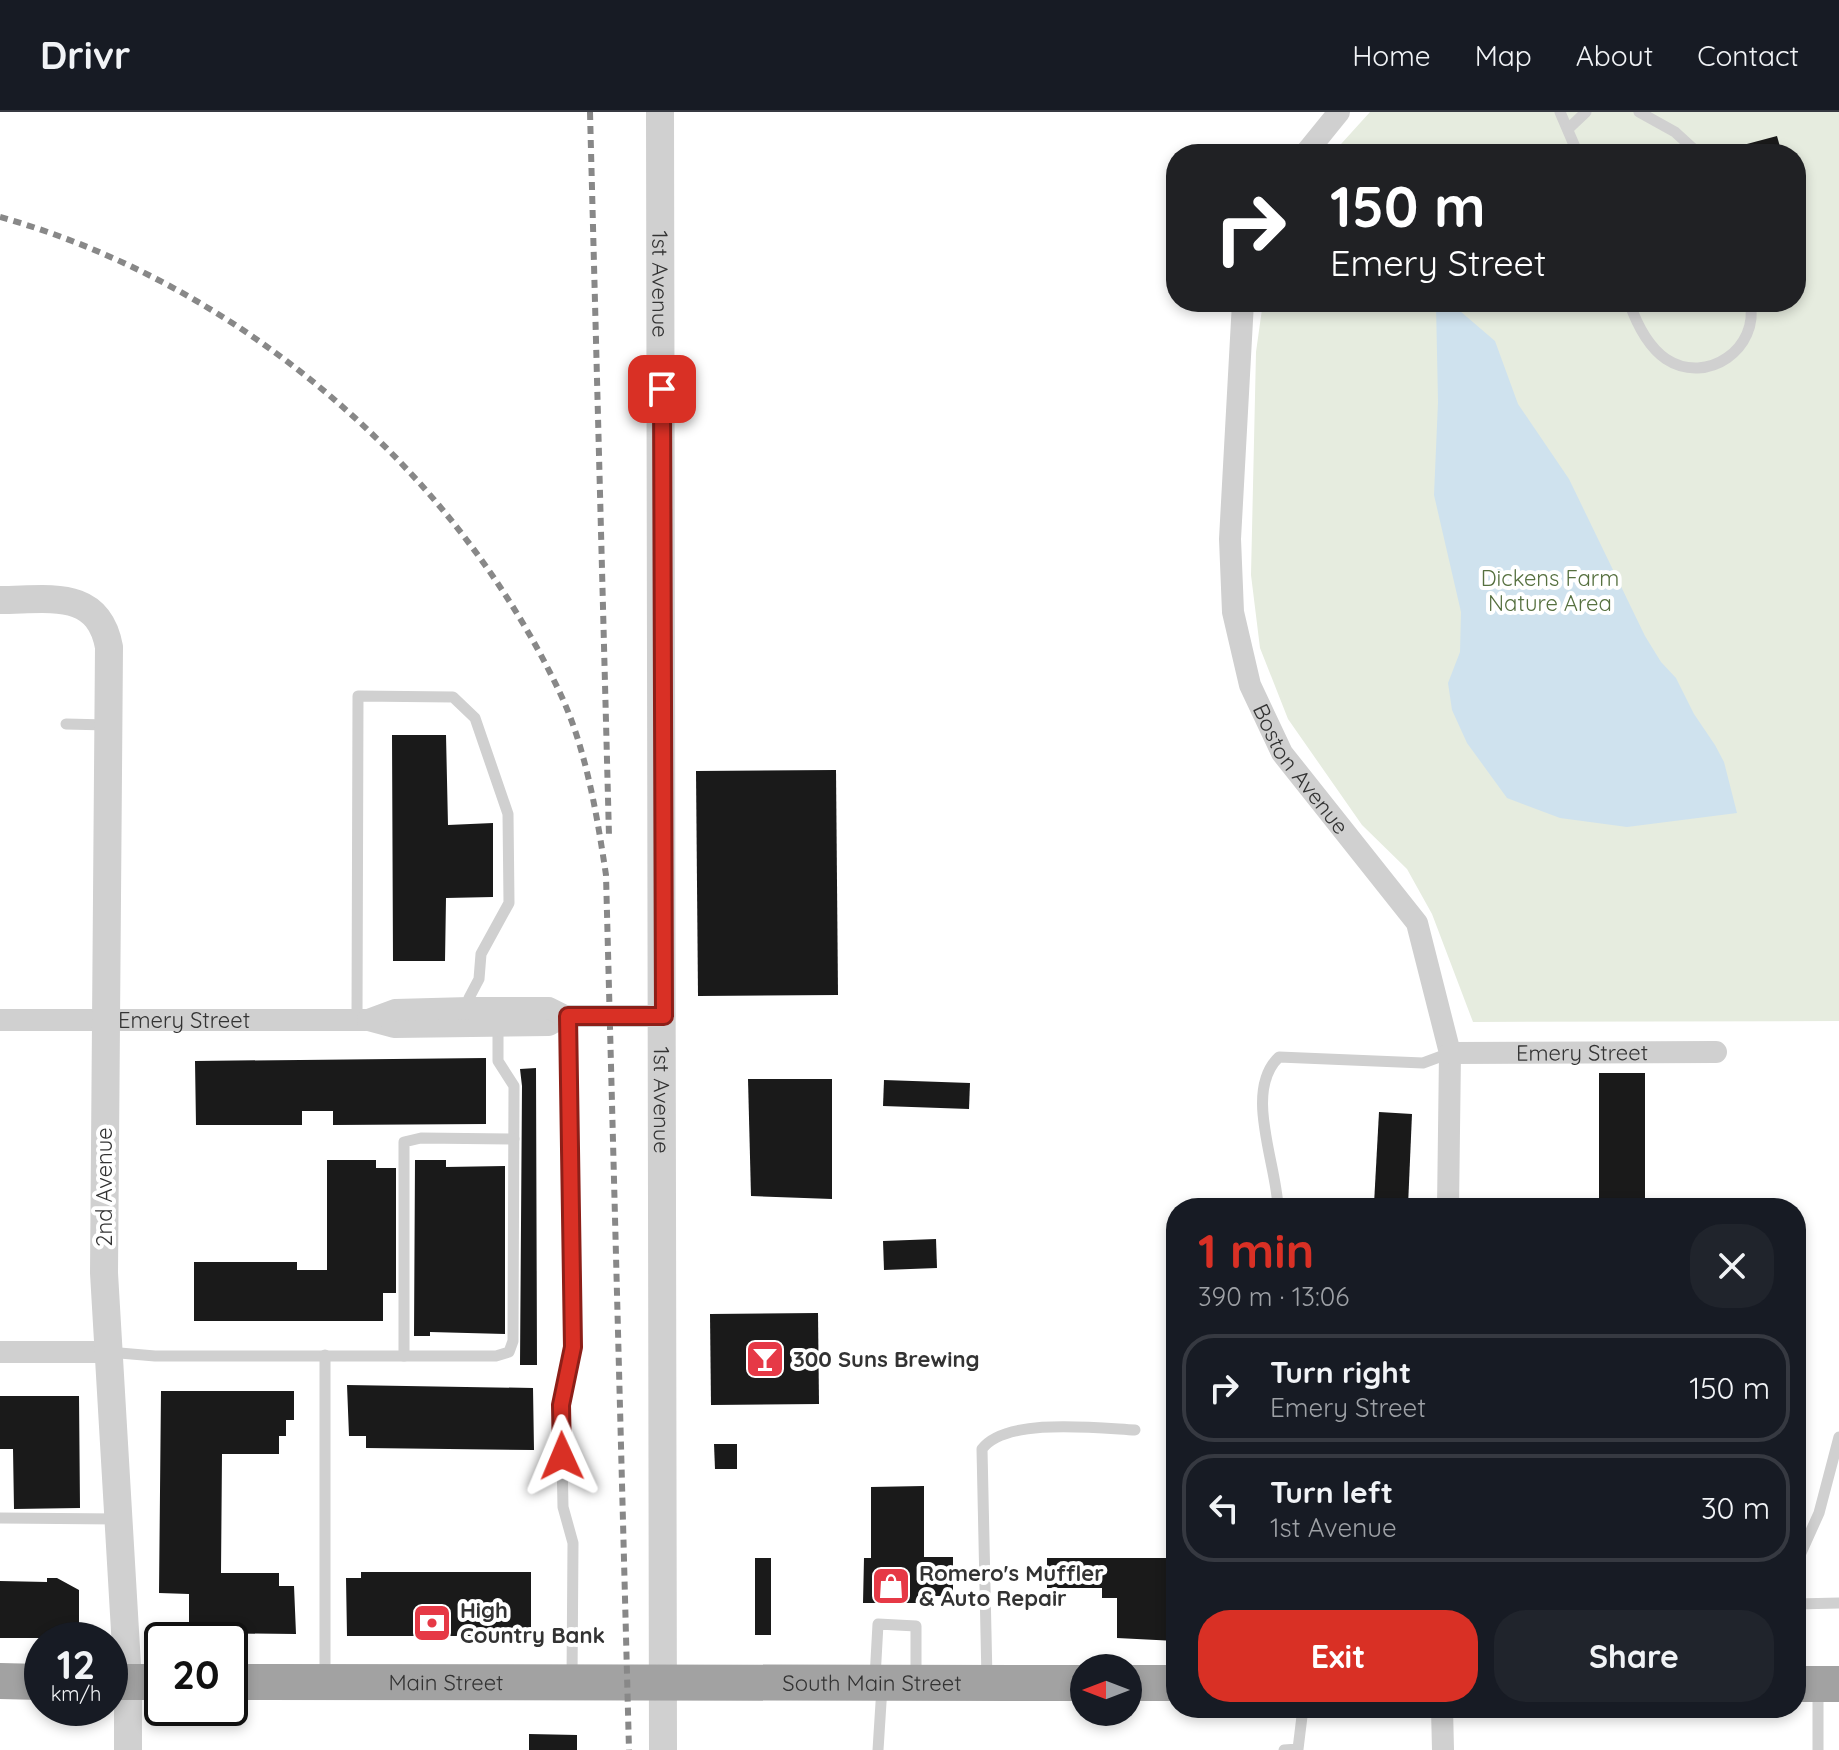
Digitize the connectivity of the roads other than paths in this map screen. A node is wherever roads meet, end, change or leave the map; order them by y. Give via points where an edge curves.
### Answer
1 (660, 112) edge
2 (1339, 112) edge
3 (1560, 112) edge
4 (1586, 112) edge
5 (1639, 112) edge
6 (1568, 129) junction
7 (1313, 144) edge
8 (1574, 144) edge
9 (1688, 144) edge
10 (1242, 312) edge
11 (1634, 312) edge
12 (1750, 312) edge
13 (0, 600) edge
14 (66, 724) dead end
15 (108, 725) junction
16 (469, 1008) junction
17 (567, 1016) junction
18 (664, 1016) junction
19 (0, 1020) edge
20 (362, 1020) junction
21 (105, 1021) junction
22 (498, 1026) junction
23 (1716, 1052) dead end
24 (1450, 1053) junction
25 (514, 1139) junction
26 (1278, 1198) edge
27 (1448, 1198) edge
28 (0, 1352) edge
29 (107, 1352) junction
30 (325, 1355) junction
31 (404, 1356) junction
32 (1135, 1430) dead end
33 (1839, 1437) edge
34 (0, 1518) edge
35 (118, 1519) junction
36 (1806, 1542) edge
37 (1839, 1603) edge
38 (1806, 1604) edge
39 (0, 1681) edge
40 (24, 1682) edge
41 (133, 1682) edge
42 (248, 1682) edge
43 (662, 1682) junction
44 (891, 1682) junction
45 (325, 1683) junction
46 (572, 1683) junction
47 (987, 1683) junction
48 (1070, 1683) edge
49 (1142, 1683) edge
50 (1166, 1683) edge
51 (1818, 1684) edge
52 (1302, 1718) edge
53 (1442, 1718) edge
54 (128, 1750) edge
55 (663, 1750) edge
56 (878, 1750) edge
57 (1284, 1750) edge
58 (1443, 1750) edge
59 (1818, 1750) edge

1 - 18 street, 1st Avenue
2 - 7 street
3 - 6 lane
4 - 6 lane
5 - 9 lane
6 - 8 lane
10 - 24 street, Boston Avenue via 1230,539 1233,612 1250,685 1282,753 1417,923
11 - 12 lane via 1664,358 1695,368 1728,359 1746,343
13 - 15 street, 2nd Avenue via 82,604 94,611 105,624 109,647
14 - 15 lane
15 - 21 street, 2nd Avenue
16 - 17 street, Emery Street via 549,1008
16 - 20 street, Emery Street via 395,1010
16 - 20 lane via 481,954 509,903 508,814 475,718 453,697 358,696
17 - 18 street, Emery Street
17 - 22 street, Emery Street via 549,1025
17 - 46 lane via 573,1347 561,1405 563,1507 573,1543
18 - 43 street, 1st Avenue
19 - 21 street, Emery Street
20 - 21 street, Emery Street
20 - 22 street, Emery Street via 394,1027
21 - 29 street, 2nd Avenue
22 - 25 lane via 498,1061 514,1086
23 - 24 street, Emery Street
24 - 26 lane via 1423,1063 1279,1057 1267,1069 1263,1094 1265,1138
24 - 27 street, Boston Avenue
25 - 31 lane via 509,1352
25 - 31 lane via 404,1142
28 - 29 street
29 - 30 lane
29 - 35 street, 2nd Avenue
30 - 31 lane
30 - 45 lane
32 - 47 lane via 1054,1425 999,1436 982,1449
33 - 36 lane
34 - 35 lane
35 - 41 street, 2nd Avenue
37 - 38 lane
39 - 40 highway
41 - 54 street, 2nd Avenue
42 - 45 highway, Main Street
43 - 44 highway, South Main Street
43 - 46 highway, Main Street
43 - 55 street, 1st Avenue
44 - 44 lane via 878,1624 916,1626
44 - 47 highway, South Main Street
44 - 56 lane
45 - 46 highway, Main Street
47 - 48 highway, South Main Street
49 - 50 highway
51 - 59 lane
52 - 57 lane via 1298,1749
53 - 58 street

